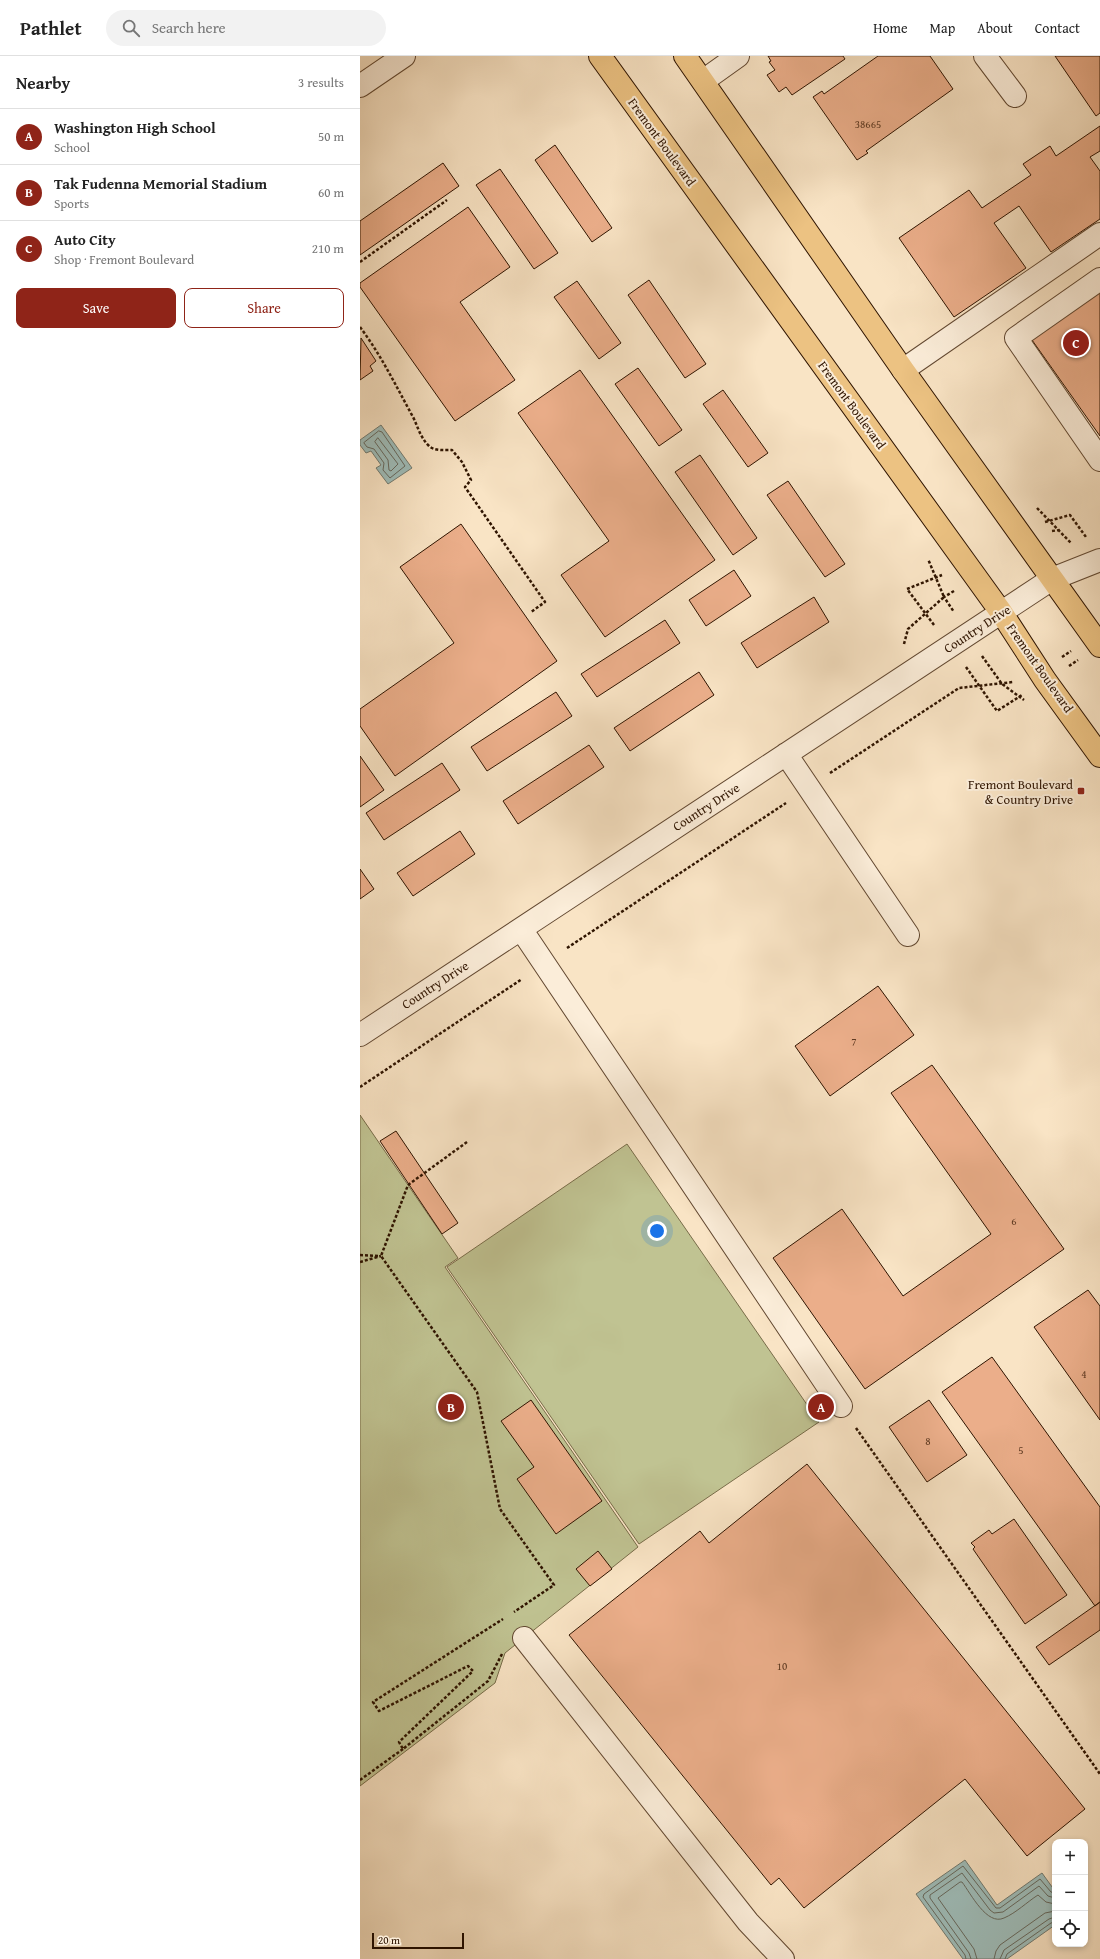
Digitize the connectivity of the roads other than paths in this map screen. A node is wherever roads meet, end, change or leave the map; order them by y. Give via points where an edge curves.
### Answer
1 (404, 56) edge
2 (600, 56) edge
3 (685, 56) edge
4 (738, 56) edge
5 (985, 56) edge
6 (703, 81) junction
7 (360, 86) edge
8 (1015, 96) dead end
9 (1100, 234) edge
10 (1100, 279) edge
11 (903, 370) junction
12 (1100, 460) edge
13 (1100, 560) edge
14 (1052, 579) junction
15 (1001, 612) junction
16 (1096, 641) edge
17 (786, 754) junction
18 (1100, 756) edge
19 (521, 929) junction
20 (908, 935) dead end
21 (360, 1035) edge
22 (841, 1406) road end
23 (524, 1638) dead end
24 (783, 1959) edge

1 - 7 street
2 - 15 main road, Fremont Boulevard
3 - 6 main road
4 - 6 street
5 - 8 street
6 - 11 main road
9 - 11 street
10 - 12 street via 1016,338
11 - 14 main road
13 - 14 street, Country Drive
14 - 15 street, Country Drive
14 - 16 main road
15 - 17 street, Country Drive
15 - 18 main road, Fremont Boulevard
17 - 19 street, Country Drive
17 - 20 street
19 - 21 street, Country Drive
19 - 22 street
23 - 24 street via 748,1922

